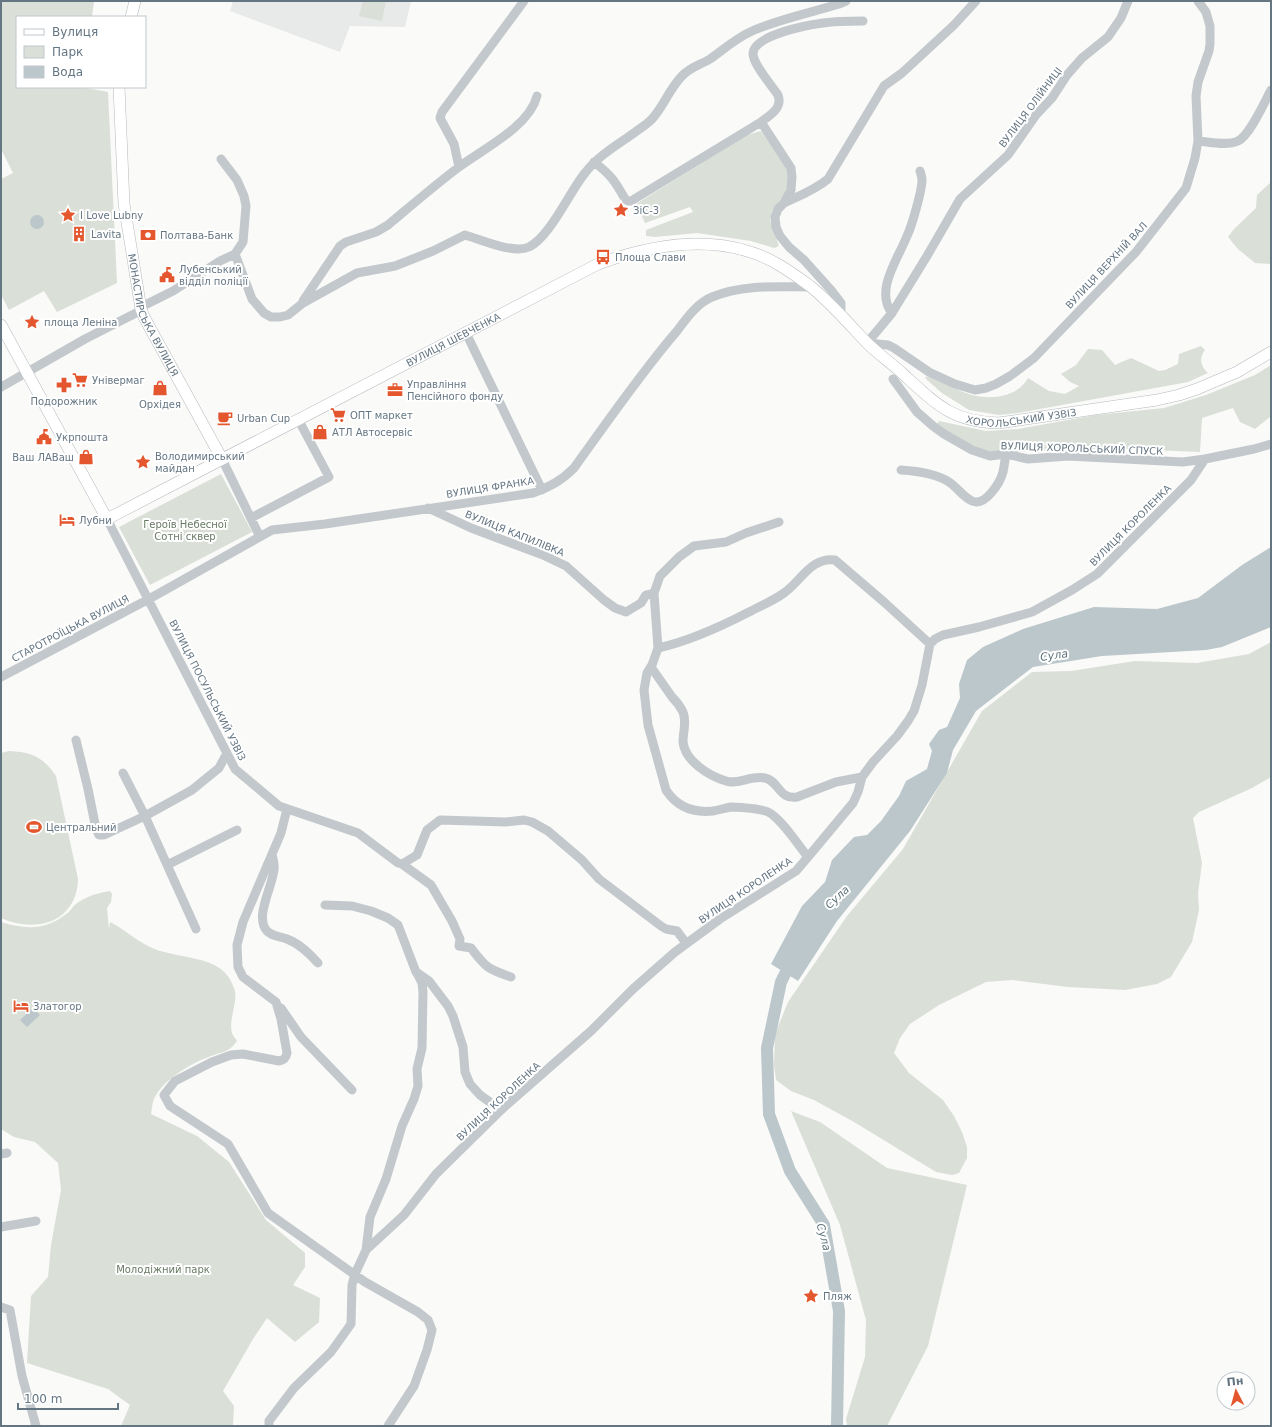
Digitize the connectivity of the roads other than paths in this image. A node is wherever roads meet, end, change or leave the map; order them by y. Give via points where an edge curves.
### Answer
1 (135, 1) edge
2 (524, 1) edge
3 (846, 1) edge
4 (976, 1) edge
5 (1128, 1) edge
6 (1198, 1) edge
7 (131, 16) edge
8 (863, 21) dead end
9 (119, 88) edge
10 (1271, 90) edge
11 (537, 96) dead end
12 (761, 122) junction
13 (1198, 141) junction
14 (221, 158) dead end
15 (594, 162) junction
16 (459, 167) junction
17 (920, 171) dead end
18 (784, 203) junction
19 (235, 254) junction
20 (811, 287) junction
21 (302, 303) junction
22 (141, 309) junction
23 (892, 313) junction
24 (841, 314) junction
25 (1, 325) edge
26 (466, 333) junction
27 (867, 343) junction
28 (1271, 352) edge
29 (27, 373) junction
30 (893, 379) dead end
31 (1, 387) edge
32 (298, 419) junction
33 (1271, 444) edge
34 (1006, 454) junction
35 (222, 459) junction
36 (1205, 459) junction
37 (901, 470) dead end
38 (542, 490) junction
39 (428, 508) junction
40 (251, 518) junction
41 (107, 519) junction
42 (779, 522) dead end
43 (260, 537) junction
44 (654, 593) junction
45 (149, 599) junction
46 (930, 644) junction
47 (658, 648) junction
48 (651, 666) junction
49 (1, 677) edge
50 (76, 740) dead end
51 (227, 753) junction
52 (123, 773) dead end
53 (862, 777) junction
54 (287, 809) junction
55 (145, 816) junction
56 (237, 830) dead end
57 (272, 854) junction
58 (808, 857) junction
59 (402, 864) junction
60 (167, 865) junction
61 (325, 905) dead end
62 (196, 928) dead end
63 (686, 943) junction
64 (318, 963) dead end
65 (416, 972) junction
66 (511, 977) dead end
67 (276, 1002) junction
68 (352, 1090) dead end
69 (501, 1110) junction
70 (36, 1220) dead end
71 (1, 1227) edge
72 (366, 1250) junction
73 (355, 1274) junction
74 (1, 1307) edge
75 (36, 1426) edge
76 (269, 1426) edge
77 (388, 1426) edge

1 - 7 main road
2 - 16 street via 442,112 440,118 454,144
3 - 15 street via 749,33 706,61 690,68 681,76 650,121
4 - 18 street via 908,67 884,86 828,179
5 - 23 street, ВУЛИЦЯ ОЛІЙНИЦІ via 1121,18 1108,37 1082,58 1067,75 1008,155 960,199
6 - 13 street, ВУЛИЦЯ ВЕРХНІЙ ВАЛ via 1206,12 1210,26 1209,51 1196,96
8 - 12 street via 803,27 757,44 753,51 754,61 780,100 774,112
9 - 22 main road, МОНАСТИРСЬКА ВУЛИЦЯ via 124,204
10 - 13 street via 1247,133 1238,141
11 - 16 street via 536,102 525,117 502,139
12 - 15 street via 628,201 610,174
12 - 18 street via 791,168 791,190
13 - 27 street, ВУЛИЦЯ ВЕРХНІЙ ВАЛ via 1186,188 1166,215 1136,252 1034,358 1010,376 986,388 975,390 929,372 888,345
14 - 19 street via 238,180 246,206 243,242
15 - 21 street via 571,192 559,215 531,246 512,249 465,235 395,266 357,273
16 - 21 street via 376,232 340,246
17 - 23 street via 921,187 908,235 889,275 886,296
18 - 24 street via 775,217 780,236 831,290 841,303
19 - 21 street via 252,299 264,313 275,317 284,316
19 - 22 street
20 - 24 main road, ХОРОЛЬСЬКИЙ УЗВІЗ
20 - 26 main road, ВУЛИЦЯ ШЕВЧЕНКА via 785,269 747,251 716,244 662,247 625,254 598,264
20 - 38 street, ВУЛИЦЯ ФРАНКА via 753,287 728,291 709,298 692,312 654,357 574,468 562,480
22 - 29 street
22 - 35 main road, МОНАСТИРСЬКА ВУЛИЦЯ
23 - 27 street, ВУЛИЦЯ ОЛІЙНИЦІ
24 - 27 main road, ХОРОЛЬСЬКИЙ УЗВІЗ
25 - 29 main road
26 - 32 main road, ВУЛИЦЯ ШЕВЧЕНКА
26 - 38 street
27 - 28 main road, ХОРОЛЬСЬКИЙ УЗВІЗ via 934,403 972,420 986,423 1179,395 1237,372
29 - 31 street
29 - 41 main road
30 - 34 street, ВУЛИЦЯ ХОРОЛЬСЬКИЙ СПУСК via 917,412 944,434 972,450 990,456
32 - 35 main road, ВУЛИЦЯ ШЕВЧЕНКА
32 - 40 street via 329,477
33 - 36 street
34 - 36 street, ВУЛИЦЯ ХОРОЛЬСЬКИЙ СПУСК via 1028,458 1068,456 1183,462
34 - 37 street via 1002,473 994,489 982,501 974,503 948,481 930,474
35 - 40 street
35 - 41 main road, ВУЛИЦЯ ШЕВЧЕНКА
36 - 46 street, ВУЛИЦЯ КОРОЛЕНКА via 1191,480 1098,574 1032,612 944,635
38 - 39 street, ВУЛИЦЯ ФРАНКА
39 - 43 street, ВУЛИЦЯ ФРАНКА via 272,530
39 - 44 street, ВУЛИЦЯ КАПИЛІВКА via 566,566 615,608 626,612 641,603 646,594
40 - 43 street
41 - 45 street, ВУЛИЦЯ ПОСУЛЬСЬКИЙ УЗВІЗ
42 - 44 street via 726,542 694,546 660,576
43 - 45 street, ВУЛИЦЯ ФРАНКА
44 - 47 street
45 - 49 street, СТАРОТРОЇЦЬКА ВУЛИЦЯ
45 - 51 street, ВУЛИЦЯ ПОСУЛЬСЬКИЙ УЗВІЗ
46 - 47 street via 835,560 828,559 816,563 785,593 773,600 706,632
46 - 53 street, ВУЛИЦЯ КОРОЛЕНКА via 914,711 898,736
47 - 48 street
48 - 53 street via 682,711 685,723 684,748 690,759 697,766 726,782 764,778 791,798 836,782
48 - 58 street via 644,690 648,725 666,790 671,798 685,808 694,810 713,811 744,807 767,812 778,818
50 - 55 street via 99,835
51 - 54 street, ВУЛИЦЯ ПОСУЛЬСЬКИЙ УЗВІЗ via 235,769 269,799
51 - 55 street via 211,776 192,790
52 - 55 street
53 - 58 street, ВУЛИЦЯ КОРОЛЕНКА via 853,803
54 - 57 street
54 - 59 street, ВУЛИЦЯ ПОСУЛЬСЬКИЙ УЗВІЗ via 358,833
55 - 60 street
56 - 60 street
57 - 64 street via 275,868 263,922 267,931 303,947
57 - 67 street via 243,922 237,945 238,967 243,977
58 - 63 street, ВУЛИЦЯ КОРОЛЕНКА via 796,871
59 - 63 street via 417,855 427,830 440,820 532,822 548,831 600,879 661,926 677,931
59 - 66 street, ВУЛИЦЯ ПОСУЛЬСЬКИЙ УЗВІЗ via 431,885 452,921 460,939 459,946 471,948 490,969
60 - 62 street
61 - 65 street via 352,906 371,911 398,925
63 - 69 street, ВУЛИЦЯ КОРОЛЕНКА
65 - 69 street via 428,981 448,1006 463,1047 465,1072 470,1084 480,1095
65 - 72 street via 422,983 423,992 418,1086 370,1217
67 - 68 street via 301,1037
67 - 73 street via 287,1051 285,1059 279,1061 243,1054 231,1055 176,1081 164,1095 170,1106 228,1144 268,1213
69 - 72 street, ВУЛИЦЯ КОРОЛЕНКА via 436,1174 404,1215
70 - 71 street
72 - 73 street, ВУЛИЦЯ КОРОЛЕНКА
73 - 76 street, ВУЛИЦЯ КОРОЛЕНКА via 352,1286 351,1324 331,1352 294,1388 269,1421
73 - 77 street via 418,1312 428,1320 432,1330 414,1386
74 - 75 street via 10,1310 22,1376

